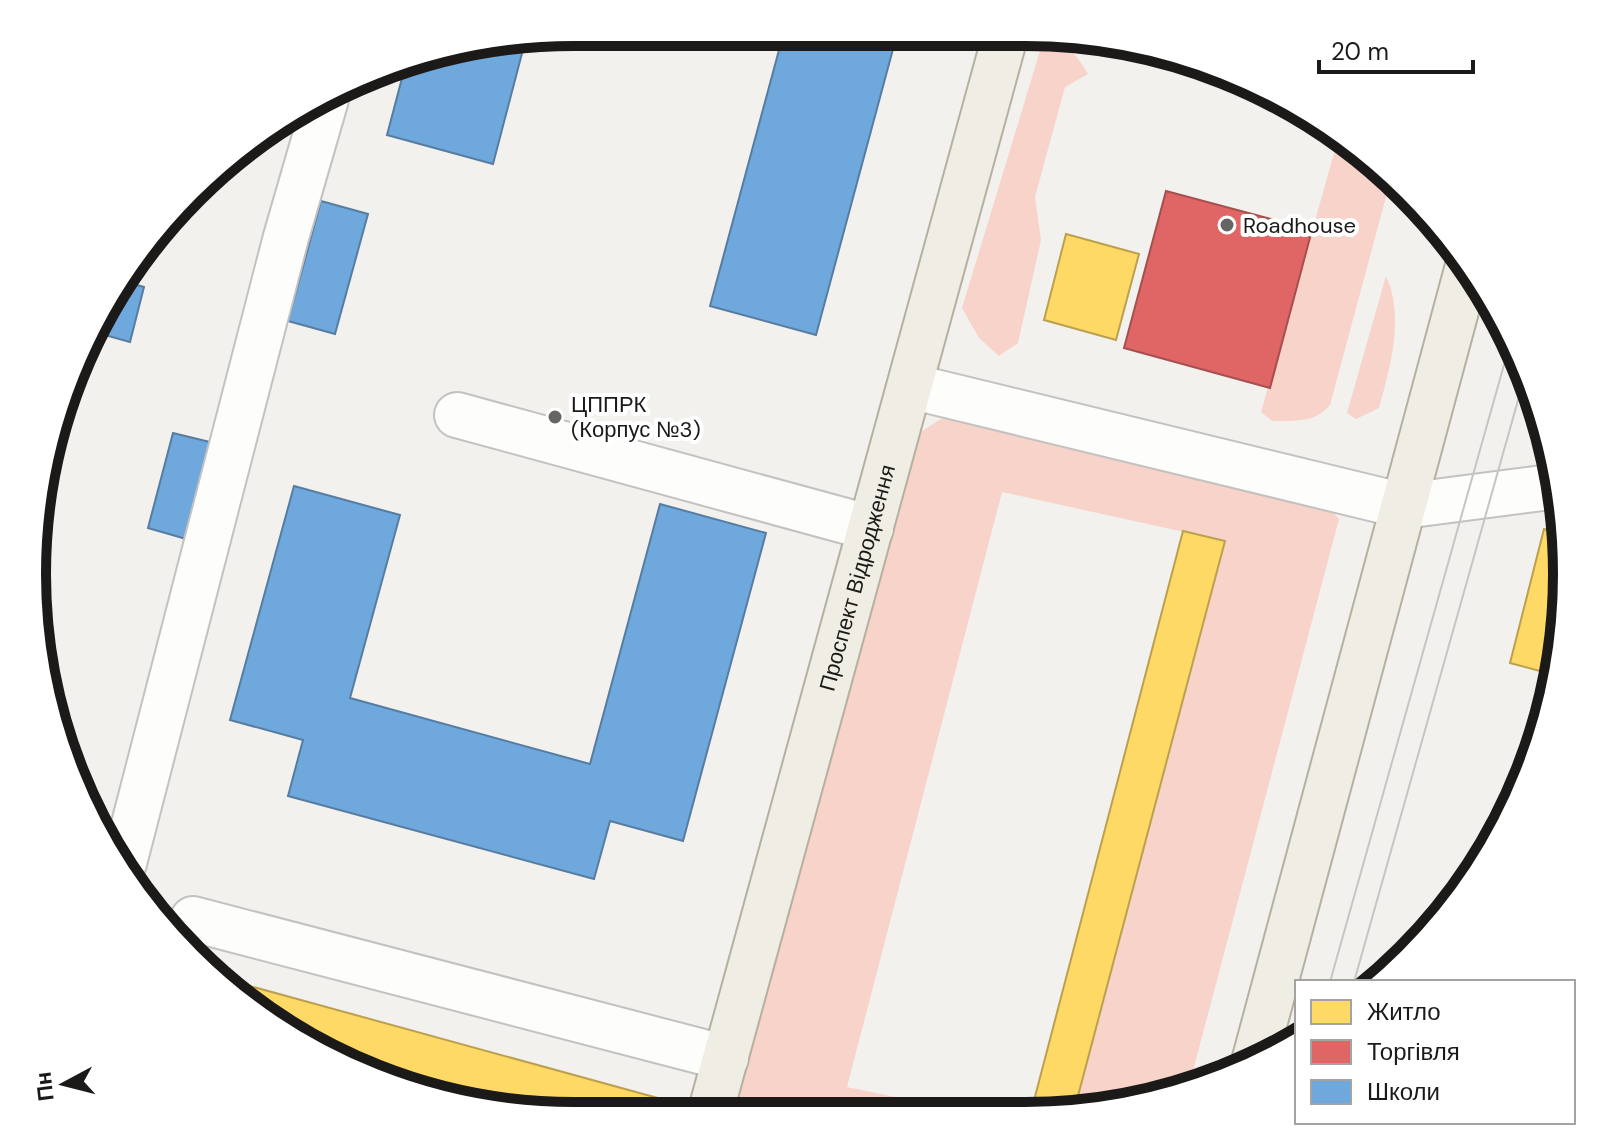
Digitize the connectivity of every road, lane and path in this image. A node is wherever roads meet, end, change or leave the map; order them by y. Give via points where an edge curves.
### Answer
1 (1002, 46) edge
2 (323, 110) edge
3 (1464, 281) edge
4 (910, 386) junction
5 (457, 415) dead end
6 (1545, 488) edge
7 (1404, 506) junction
8 (871, 528) junction
9 (127, 853) edge
10 (193, 919) dead end
11 (1258, 1049) edge
12 (726, 1058) junction
13 (713, 1102) edge

1 - 4 main road, Проспект Відродження
2 - 9 street
3 - 7 main road
4 - 7 street
4 - 8 main road, Проспект Відродження
5 - 8 street
6 - 7 street
7 - 11 main road
8 - 12 main road, Проспект Відродження
10 - 12 street
12 - 13 main road, Проспект Відродження

